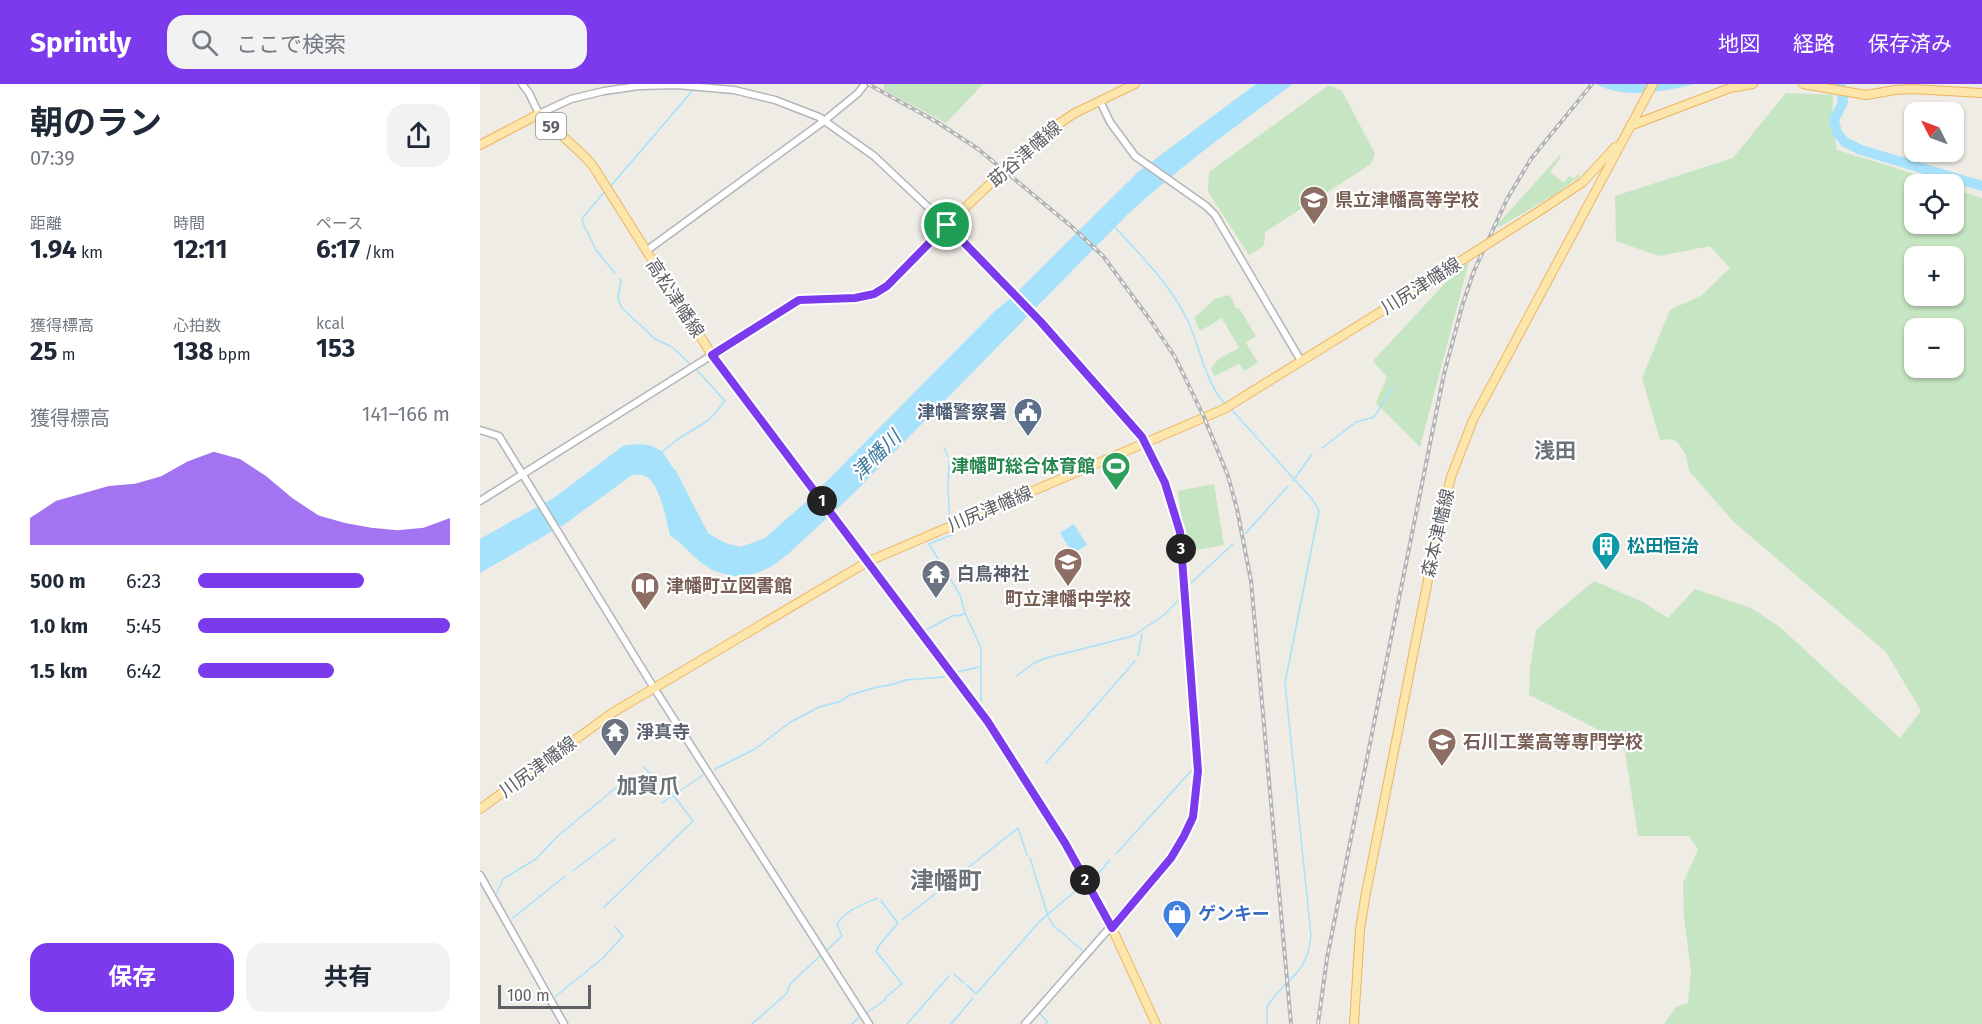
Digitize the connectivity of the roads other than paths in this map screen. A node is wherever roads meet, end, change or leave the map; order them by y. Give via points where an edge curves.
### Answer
1 (522, 84) edge
2 (865, 84) edge
3 (1135, 84) edge
4 (1653, 84) edge
5 (1753, 84) edge
6 (1803, 84) edge
7 (1982, 93) edge
8 (1100, 101) junction
9 (539, 114) junction
10 (824, 120) junction
11 (1630, 126) junction
12 (1623, 139) junction
13 (480, 145) edge
14 (947, 225) junction
15 (646, 252) junction
16 (712, 355) junction
17 (1301, 361) junction
18 (480, 430) edge
19 (1146, 442) junction
20 (522, 475) junction
21 (480, 501) edge
22 (867, 562) junction
23 (654, 687) junction
24 (480, 809) edge
25 (480, 875) edge
26 (1112, 928) junction
27 (564, 1024) edge
28 (869, 1024) edge
29 (1025, 1024) edge
30 (1156, 1024) edge
31 (1354, 1024) edge

1 - 9 street
2 - 10 street
3 - 8 main road, 莇谷津幡線
4 - 11 main road, 森本津幡線
5 - 11 main road via 1730,88
6 - 7 main road via 1866,95 1912,89
8 - 14 main road, 莇谷津幡線 via 1039,137
8 - 17 street via 1128,148 1215,215
9 - 10 street via 571,99 604,91 647,85 697,86 775,100
9 - 13 main road, 59
9 - 15 main road, 高松津幡線 / 59 via 586,158
10 - 14 street via 874,156
10 - 15 street
11 - 12 main road, 森本津幡線
12 - 17 main road, 川尻津幡線, bridge via 1583,182
12 - 31 main road, 森本津幡線 via 1473,420 1451,477 1365,898
14 - 16 main road, 莇谷津幡線 via 887,286 874,294 799,300
14 - 19 street via 1038,319
15 - 16 main road, 高松津幡線 / 59
16 - 20 street
16 - 22 main road, 高松津幡線 / 59
17 - 19 main road, 川尻津幡線 via 1229,406
18 - 20 street via 499,436
19 - 22 main road, 川尻津幡線
19 - 26 street via 1165,483 1180,532 1198,771 1193,817 1184,836 1171,858
20 - 21 street
20 - 23 street
22 - 23 main road, 川尻津幡線
22 - 26 main road, 高松津幡線 / 59 via 1024,777
23 - 24 main road, 川尻津幡線
23 - 28 street
25 - 27 street
26 - 29 street
26 - 30 main road, 高松津幡線 / 59

